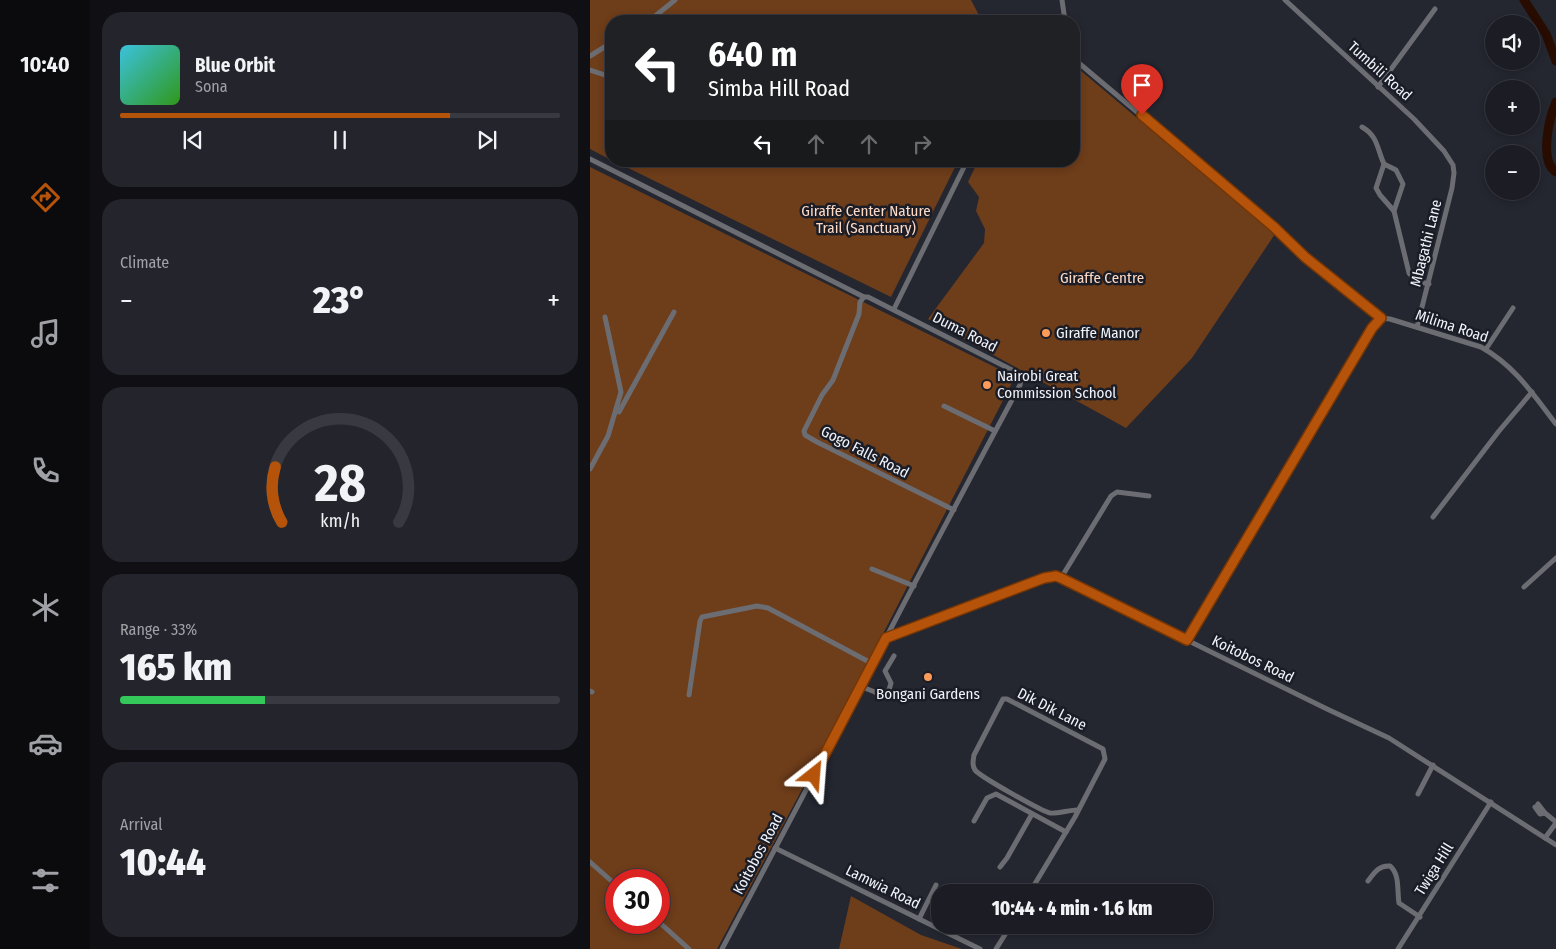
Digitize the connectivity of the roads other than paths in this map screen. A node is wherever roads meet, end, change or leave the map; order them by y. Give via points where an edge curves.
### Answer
1 (675, 0) edge
2 (1062, 0) edge
3 (1285, 0) edge
4 (1435, 9) dead end
5 (656, 15) edge
6 (1065, 15) edge
7 (605, 47) edge
8 (590, 56) edge
9 (1080, 63) edge
10 (590, 70) edge
11 (605, 74) edge
12 (1378, 87) junction
13 (1362, 127) dead end
14 (590, 159) edge
15 (1384, 164) junction
16 (1453, 164) joint
17 (605, 166) edge
18 (606, 167) edge
19 (964, 167) edge
20 (1394, 211) junction
21 (1429, 284) junction
22 (864, 297) junction
23 (1514, 308) dead end
24 (894, 310) junction
25 (674, 312) dead end
26 (605, 317) dead end
27 (1381, 318) junction
28 (1417, 327) junction
29 (1486, 349) junction
30 (1532, 392) junction
31 (944, 406) dead end
32 (612, 424) junction
33 (1556, 424) edge
34 (995, 431) junction
35 (590, 469) edge
36 (1149, 496) dead end
37 (954, 510) junction
38 (1433, 517) dead end
39 (1556, 558) edge
40 (872, 569) dead end
41 (1061, 578) junction
42 (914, 586) junction
43 (1524, 587) dead end
44 (886, 638) junction
45 (1187, 640) junction
46 (894, 656) dead end
47 (873, 664) junction
48 (862, 687) junction
49 (689, 695) dead end
50 (1433, 765) junction
51 (1418, 794) dead end
52 (1491, 802) junction
53 (1537, 805) dead end
54 (1078, 810) junction
55 (1032, 814) junction
56 (974, 821) dead end
57 (1556, 822) edge
58 (1066, 832) junction
59 (1545, 838) junction
60 (1556, 845) edge
61 (775, 848) junction
62 (590, 862) edge
63 (1000, 866) dead end
64 (605, 875) edge
65 (1368, 881) dead end
66 (1035, 884) edge
67 (931, 895) edge
68 (1420, 917) junction
69 (919, 919) junction
70 (670, 932) edge
71 (1005, 934) edge
72 (689, 949) edge
73 (722, 949) edge
74 (980, 949) edge
75 (996, 949) edge
76 (1398, 949) edge

1 - 5 street
2 - 6 street
3 - 12 street, Tumbili Road
4 - 12 street
7 - 8 street
9 - 27 street via 1305,257
10 - 11 street
12 - 16 street, Tumbili Road via 1414,119
13 - 15 street via 1375,138
14 - 17 street, Duma Road
15 - 20 street via 1376,188
15 - 20 street via 1396,170 1403,184
16 - 21 street, Mbagathi Lane via 1452,188
18 - 22 street, Duma Road
19 - 24 street
20 - 21 street via 1409,273 1416,281
21 - 28 street, Mbagathi Lane
22 - 24 street, Duma Road
22 - 37 street, Gogo Falls Road via 833,380 822,395 805,435
23 - 29 street
24 - 34 street, Duma Road via 1018,373 1020,385
25 - 32 street
26 - 32 street via 621,386
27 - 28 street, Milima Road
27 - 45 street via 1372,328
28 - 29 street, Milima Road
29 - 30 street, Milima Road via 1512,368
30 - 33 street, Milima Road
30 - 38 street
31 - 34 street
32 - 35 street
34 - 37 street
36 - 41 street via 1117,492 1111,496
37 - 42 street
39 - 43 street
40 - 42 street
41 - 44 street via 1044,578
41 - 45 street, Koitobos Road
42 - 44 street
44 - 47 street, Koitobos Road
45 - 50 street, Koitobos Road via 1389,738
46 - 48 street via 885,672 891,683 889,690 881,697
47 - 48 street, Koitobos Road
47 - 49 street via 768,608 757,606 702,617
48 - 61 street, Koitobos Road
50 - 51 street
50 - 52 street, Koitobos Road
52 - 59 street, Koitobos Road
52 - 68 street, Twiga Hill
53 - 57 street via 1540,814 1545,813
54 - 54 street, Dik Dik Lane via 1105,759 1103,750 1007,699 1003,700 974,755 972,764 975,771 1049,813
54 - 58 street, Dik Dik Lane
55 - 56 street via 996,794 987,798
55 - 58 street
55 - 63 street
57 - 59 street
58 - 66 street, Dik Dik Lane
59 - 60 street, Koitobos Road
61 - 69 street, Lamwia Road
61 - 73 street, Koitobos Road
62 - 64 street
65 - 68 street via 1378,868 1390,866 1398,884 1399,903
67 - 69 street
68 - 76 street, Twiga Hill
69 - 74 street, Lamwia Road
70 - 72 street
71 - 75 street

